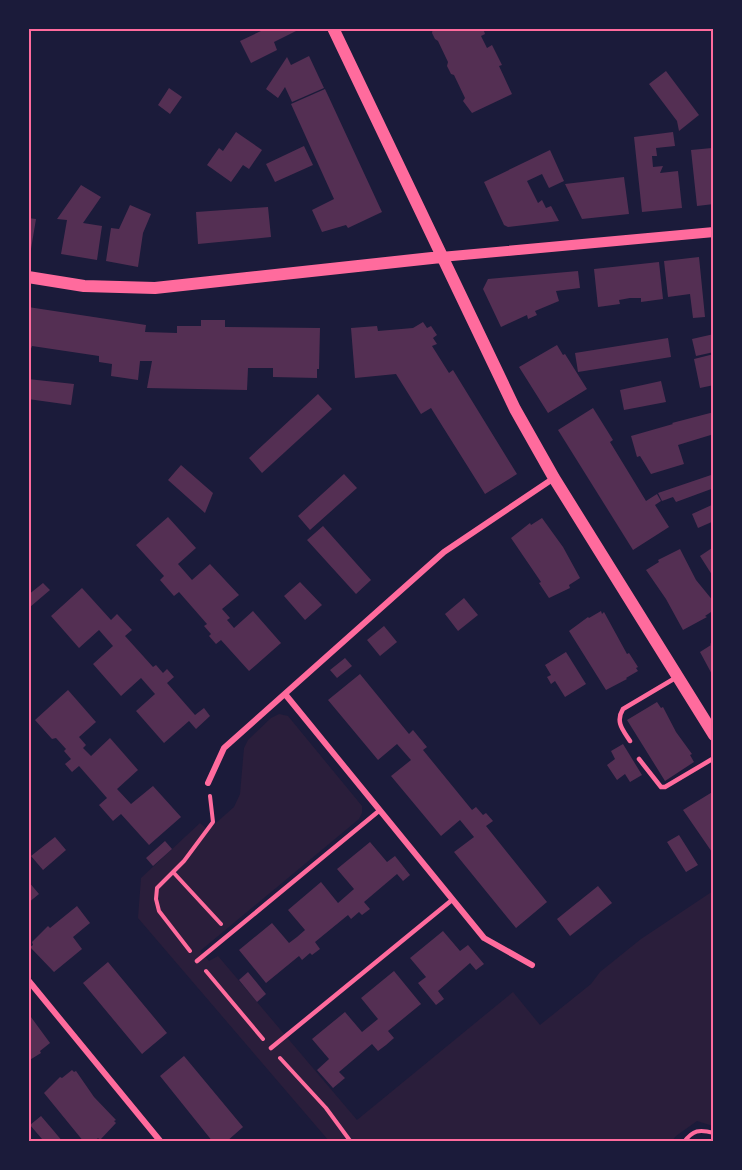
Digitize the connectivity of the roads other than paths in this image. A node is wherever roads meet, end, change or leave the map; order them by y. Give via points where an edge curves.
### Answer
1 (333, 28) edge
2 (714, 232) edge
3 (441, 257) junction
4 (28, 277) edge
5 (554, 478) junction
6 (677, 677) junction
7 (285, 694) junction
8 (714, 735) edge
9 (630, 741) dead end
10 (714, 758) edge
11 (639, 759) dead end
12 (208, 783) road end
13 (380, 810) junction
14 (452, 900) junction
15 (197, 961) road end
16 (532, 965) dead end
17 (28, 980) edge
18 (271, 1048) road end
19 (161, 1142) edge

1 - 3 main road
2 - 3 street
3 - 4 main road via 162,287 84,286
3 - 5 main road via 515,409
5 - 6 main road
5 - 7 street via 444,552
6 - 8 main road
6 - 9 lane via 623,709 619,723
7 - 12 street via 224,748
7 - 13 street
10 - 11 lane via 665,787
13 - 14 street
13 - 15 lane
14 - 16 street via 484,938
14 - 18 lane
17 - 19 street

